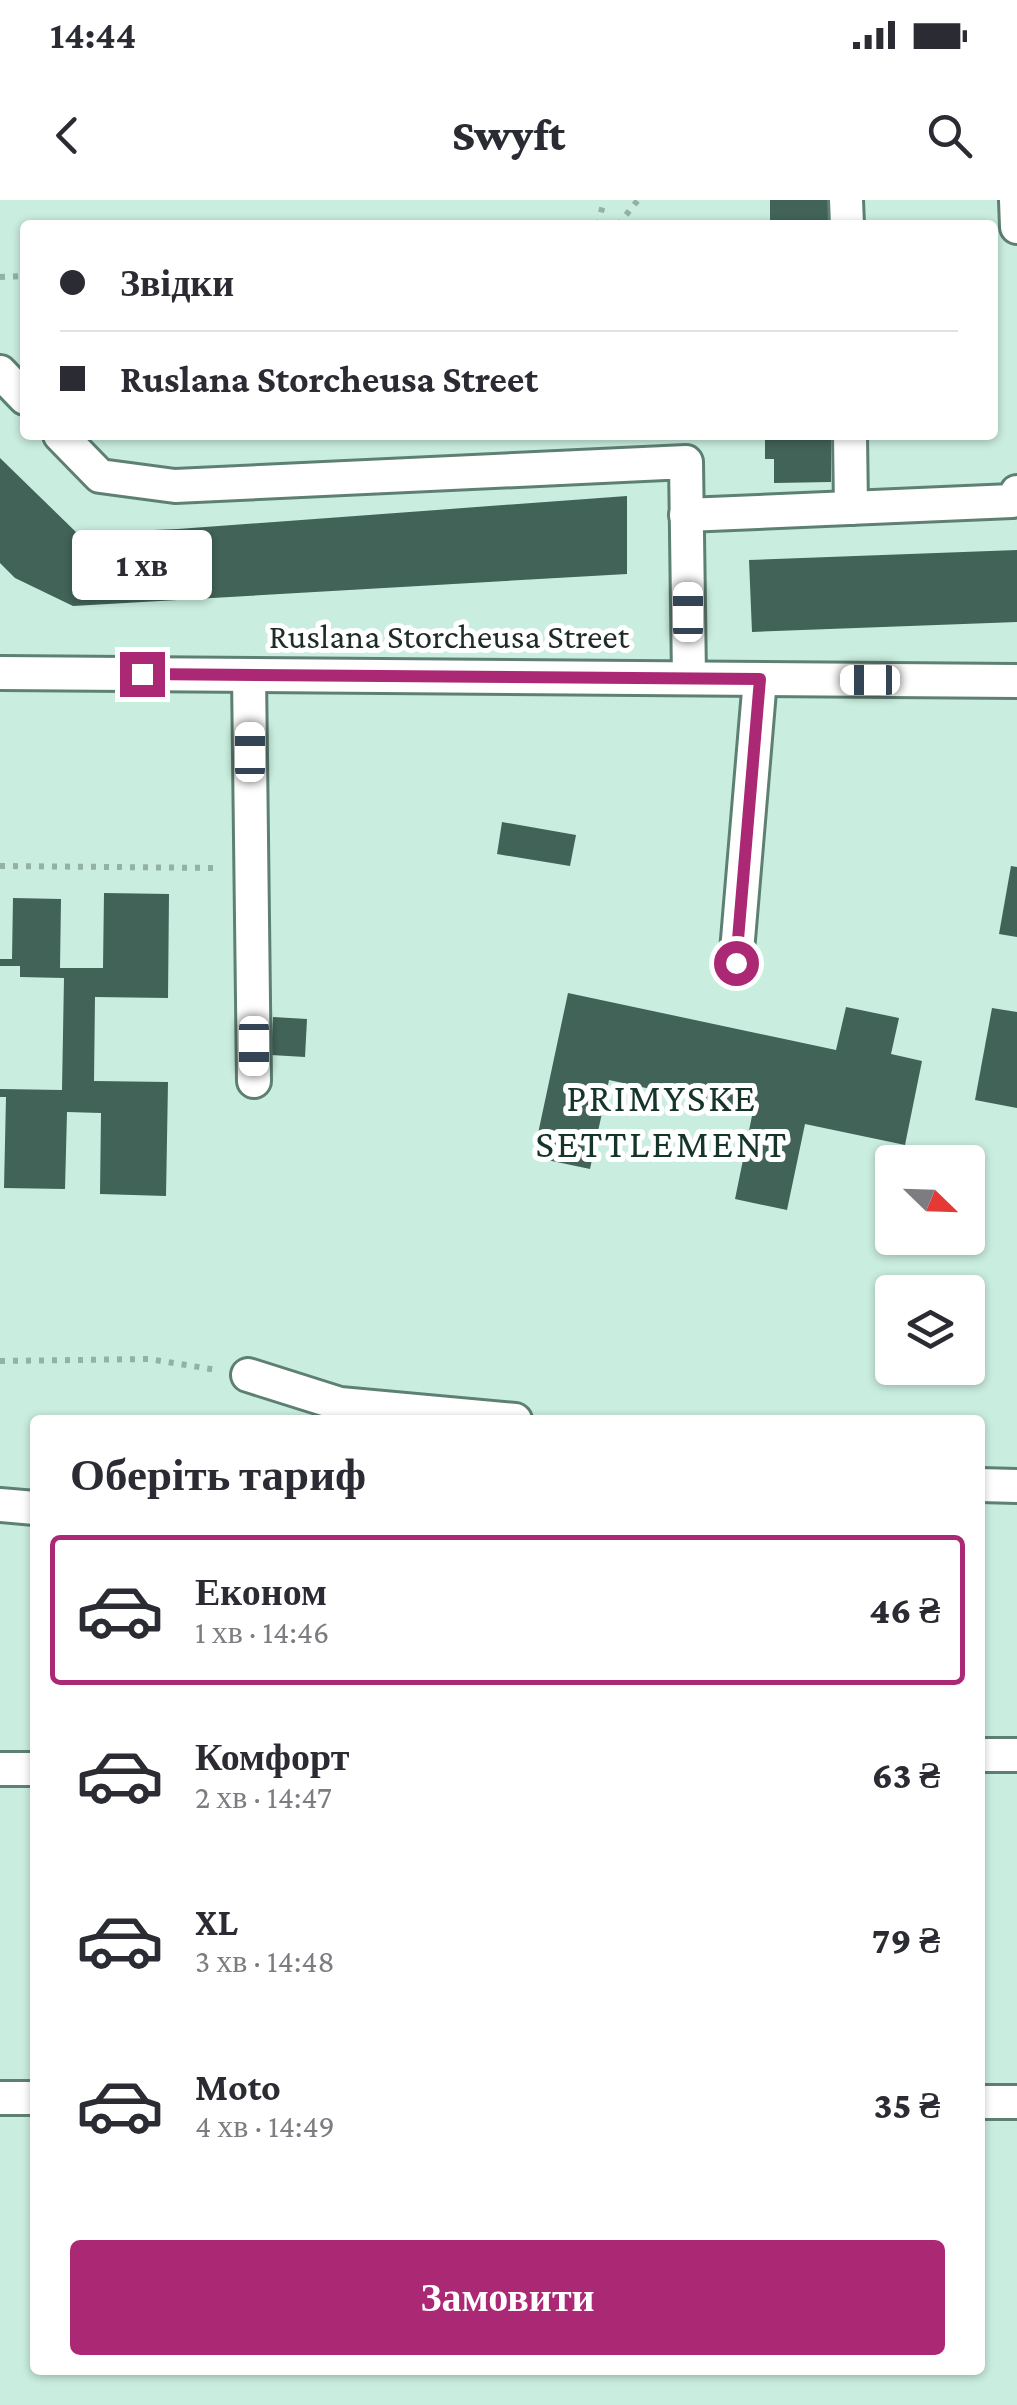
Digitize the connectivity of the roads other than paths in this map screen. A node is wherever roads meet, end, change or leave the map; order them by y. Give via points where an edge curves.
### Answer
1 (1016, 200) edge
2 (1017, 227) edge
3 (0, 372) edge
4 (20, 393) edge
5 (65, 440) edge
6 (850, 440) edge
7 (1017, 492) edge
8 (851, 508) junction
9 (686, 515) junction
10 (0, 673) edge
11 (250, 674) junction
12 (689, 677) junction
13 (760, 679) junction
14 (1017, 681) edge
15 (736, 963) dead end
16 (254, 1081) dead end
17 (248, 1375) road end
18 (460, 1415) edge
19 (985, 1485) edge
20 (1017, 1486) edge
21 (0, 1504) edge
22 (30, 1507) edge
23 (985, 1755) edge
24 (1017, 1755) edge
25 (0, 1769) edge
26 (30, 1769) edge
27 (0, 2098) edge
28 (30, 2098) edge
29 (985, 2102) edge
30 (1017, 2102) edge

1 - 2 street
3 - 4 street
5 - 9 street via 100,476 175,486 686,462
6 - 8 street
7 - 8 street via 1012,501
8 - 9 street
9 - 12 street
10 - 11 street, Ruslana Storcheusa Street
11 - 12 street, Ruslana Storcheusa Street
11 - 16 street
12 - 13 street, Ruslana Storcheusa Street
13 - 14 street, Ruslana Storcheusa Street
13 - 15 street
17 - 18 street via 340,1404
19 - 20 street
21 - 22 street
23 - 24 street
25 - 26 street
27 - 28 street
29 - 30 street

